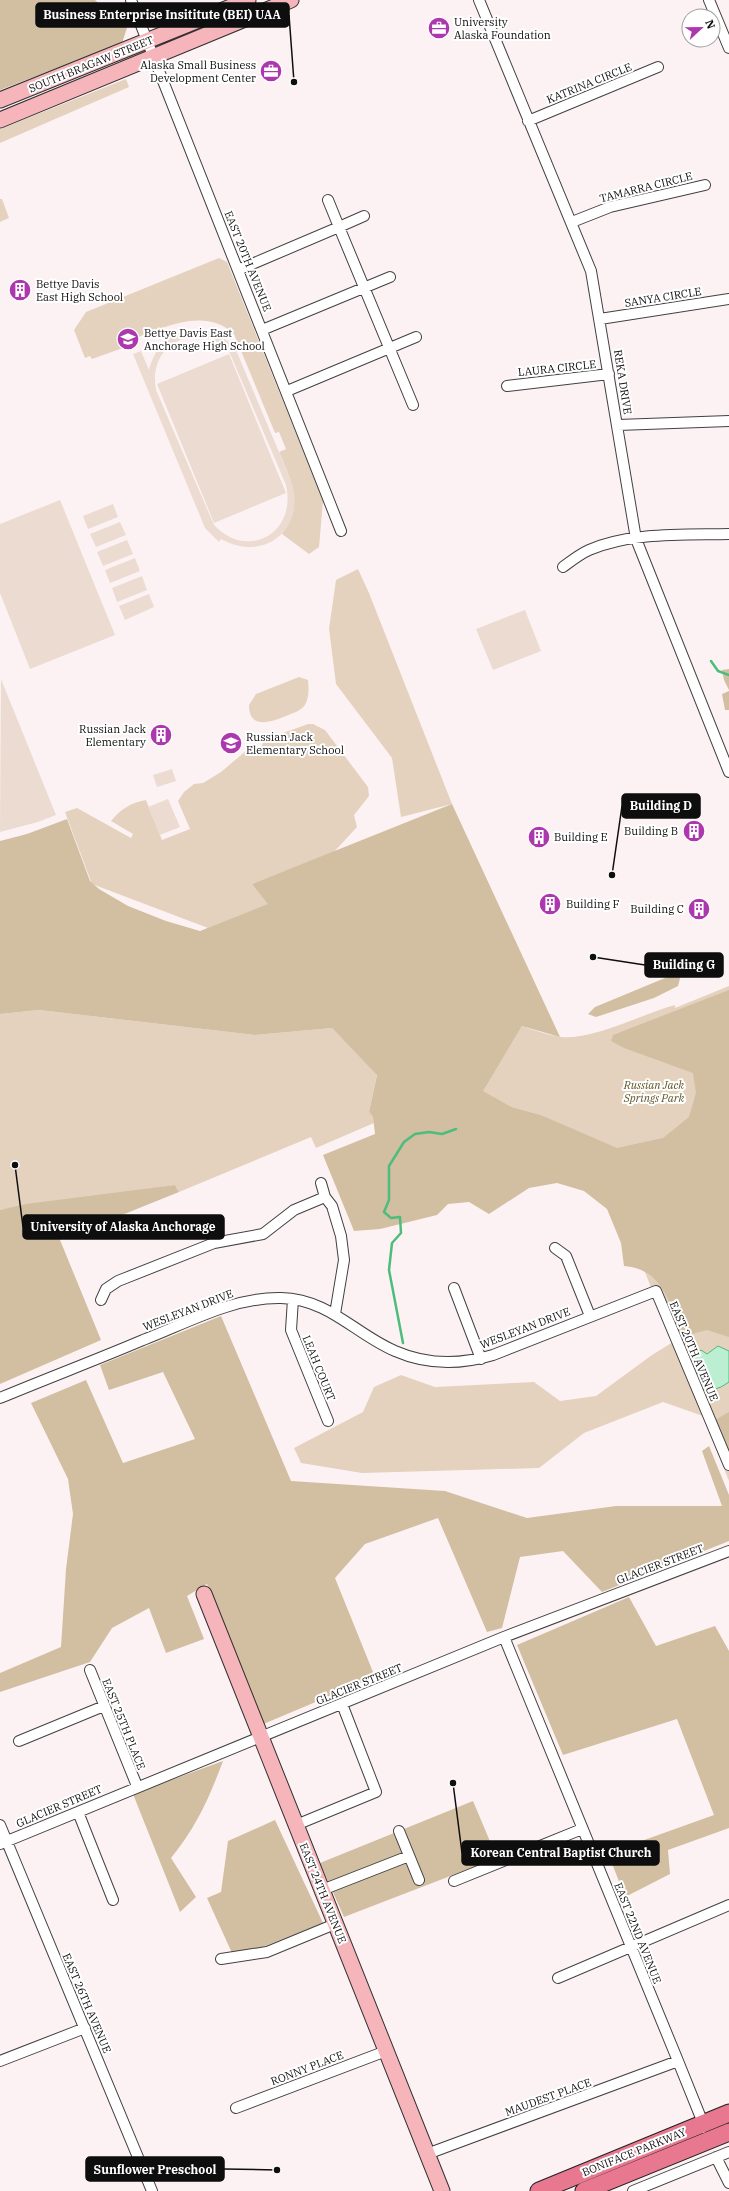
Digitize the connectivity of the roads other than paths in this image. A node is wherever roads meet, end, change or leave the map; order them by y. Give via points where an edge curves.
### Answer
1 (131, 0) edge
2 (248, 0) edge
3 (291, 0) edge
4 (479, 0) edge
5 (710, 0) edge
6 (148, 41) junction
7 (729, 48) edge
8 (154, 57) junction
9 (658, 67) dead end
10 (0, 100) edge
11 (0, 120) edge
12 (528, 121) junction
13 (705, 185) dead end
14 (328, 200) dead end
15 (364, 216) dead end
16 (572, 222) junction
17 (339, 227) junction
18 (238, 270) junction
19 (390, 277) dead end
20 (364, 287) junction
21 (729, 299) edge
22 (600, 319) junction
23 (262, 330) junction
24 (416, 337) dead end
25 (390, 349) junction
26 (609, 374) junction
27 (507, 386) dead end
28 (287, 391) junction
29 (413, 405) dead end
30 (729, 421) edge
31 (618, 425) junction
32 (341, 531) dead end
33 (729, 534) edge
34 (636, 539) junction
35 (563, 567) dead end
36 (729, 772) edge
37 (321, 1183) dead end
38 (325, 1197) junction
39 (555, 1248) dead end
40 (454, 1288) dead end
41 (656, 1291) joint
42 (101, 1300) dead end
43 (293, 1300) junction
44 (335, 1314) junction
45 (590, 1316) junction
46 (481, 1359) junction
47 (0, 1398) edge
48 (328, 1421) dead end
49 (729, 1465) edge
50 (729, 1551) edge
51 (204, 1594) dead end
52 (504, 1637) junction
53 (90, 1670) dead end
54 (342, 1704) junction
55 (104, 1706) junction
56 (261, 1738) junction
57 (19, 1741) dead end
58 (137, 1786) junction
59 (78, 1812) junction
60 (0, 1825) edge
61 (296, 1825) junction
62 (582, 1829) junction
63 (399, 1831) dead end
64 (3, 1842) edge
65 (409, 1856) junction
66 (419, 1880) dead end
67 (454, 1881) dead end
68 (322, 1890) junction
69 (113, 1900) dead end
70 (729, 1905) edge
71 (335, 1924) junction
72 (631, 1948) junction
73 (221, 1959) dead end
74 (558, 1978) dead end
75 (85, 2028) junction
76 (386, 2051) junction
77 (0, 2061) edge
78 (678, 2062) junction
79 (236, 2108) dead end
80 (729, 2113) edge
81 (703, 2123) junction
82 (729, 2132) edge
83 (690, 2148) junction
84 (729, 2152) edge
85 (427, 2154) junction
86 (716, 2157) junction
87 (729, 2183) edge
88 (152, 2191) edge
89 (442, 2191) edge
90 (538, 2191) edge
91 (584, 2191) edge
92 (633, 2191) edge

1 - 6 street, EAST 20TH AVENUE
2 - 6 street, SOUTH BRAGAW STREET
3 - 8 street, SOUTH BRAGAW STREET
4 - 12 street, REKA DRIVE
5 - 7 street
6 - 8 street, EAST 20TH AVENUE
6 - 10 street, SOUTH BRAGAW STREET
8 - 11 street, SOUTH BRAGAW STREET
8 - 18 street, EAST 20TH AVENUE
9 - 12 street, KATRINA CIRCLE
12 - 16 street, REKA DRIVE
13 - 16 street, TAMARRA CIRCLE via 610,207
14 - 17 street
15 - 17 street
16 - 22 street, REKA DRIVE via 591,271
17 - 18 street
17 - 20 street
18 - 23 street, EAST 20TH AVENUE
19 - 20 street
20 - 23 street
20 - 25 street
21 - 22 street, SANYA CIRCLE
22 - 26 street, REKA DRIVE
23 - 28 street, EAST 20TH AVENUE
24 - 25 street
25 - 28 street
25 - 29 street
26 - 27 street, LAURA CIRCLE
26 - 31 street, REKA DRIVE
28 - 32 street, EAST 20TH AVENUE
30 - 31 street
31 - 34 street, REKA DRIVE
33 - 34 street
34 - 35 street via 588,550
34 - 36 street, REKA DRIVE
37 - 38 street
38 - 42 street via 294,1210 263,1234 214,1243 118,1281 106,1289
38 - 44 street via 332,1206 341,1236 344,1260
39 - 45 street via 566,1256
40 - 46 street
41 - 45 street, WESLEYAN DRIVE
41 - 49 street, EAST 20TH AVENUE
43 - 44 street, WESLEYAN DRIVE via 304,1300
43 - 47 street, WESLEYAN DRIVE via 253,1300 232,1305
43 - 48 street, LEAH COURT via 292,1330
44 - 46 street, WESLEYAN DRIVE via 395,1351 429,1362 451,1364
45 - 46 street, WESLEYAN DRIVE
50 - 52 street, GLACIER STREET
51 - 56 street, EAST 24TH AVENUE
52 - 54 street, GLACIER STREET
52 - 62 street, EAST 22ND AVENUE
53 - 55 street, EAST 25TH PLACE
54 - 56 street, GLACIER STREET
54 - 61 street via 376,1792
55 - 57 street
55 - 58 street, EAST 25TH PLACE
56 - 58 street, GLACIER STREET
56 - 61 street, EAST 24TH AVENUE
58 - 59 street, GLACIER STREET
59 - 64 street, GLACIER STREET
59 - 69 street
60 - 64 street, EAST 26TH AVENUE
61 - 68 street, EAST 24TH AVENUE
62 - 67 street
62 - 72 street, EAST 22ND AVENUE
63 - 65 street
64 - 75 street, EAST 26TH AVENUE
65 - 66 street
65 - 68 street
68 - 71 street, EAST 24TH AVENUE
70 - 72 street
71 - 73 street via 267,1952
71 - 76 street, EAST 24TH AVENUE
72 - 74 street
72 - 78 street, EAST 22ND AVENUE
75 - 77 street
75 - 88 street, EAST 26TH AVENUE
76 - 79 street, RONNY PLACE
76 - 85 street, EAST 24TH AVENUE
78 - 81 street, EAST 22ND AVENUE
78 - 85 street, MAUDEST PLACE
80 - 81 main road, BONIFACE PARKWAY
81 - 83 street via 700,2136
81 - 90 main road, BONIFACE PARKWAY
82 - 83 main road, BONIFACE PARKWAY
83 - 91 main road, BONIFACE PARKWAY
84 - 86 street
85 - 89 street, EAST 24TH AVENUE
86 - 87 street
86 - 92 street

